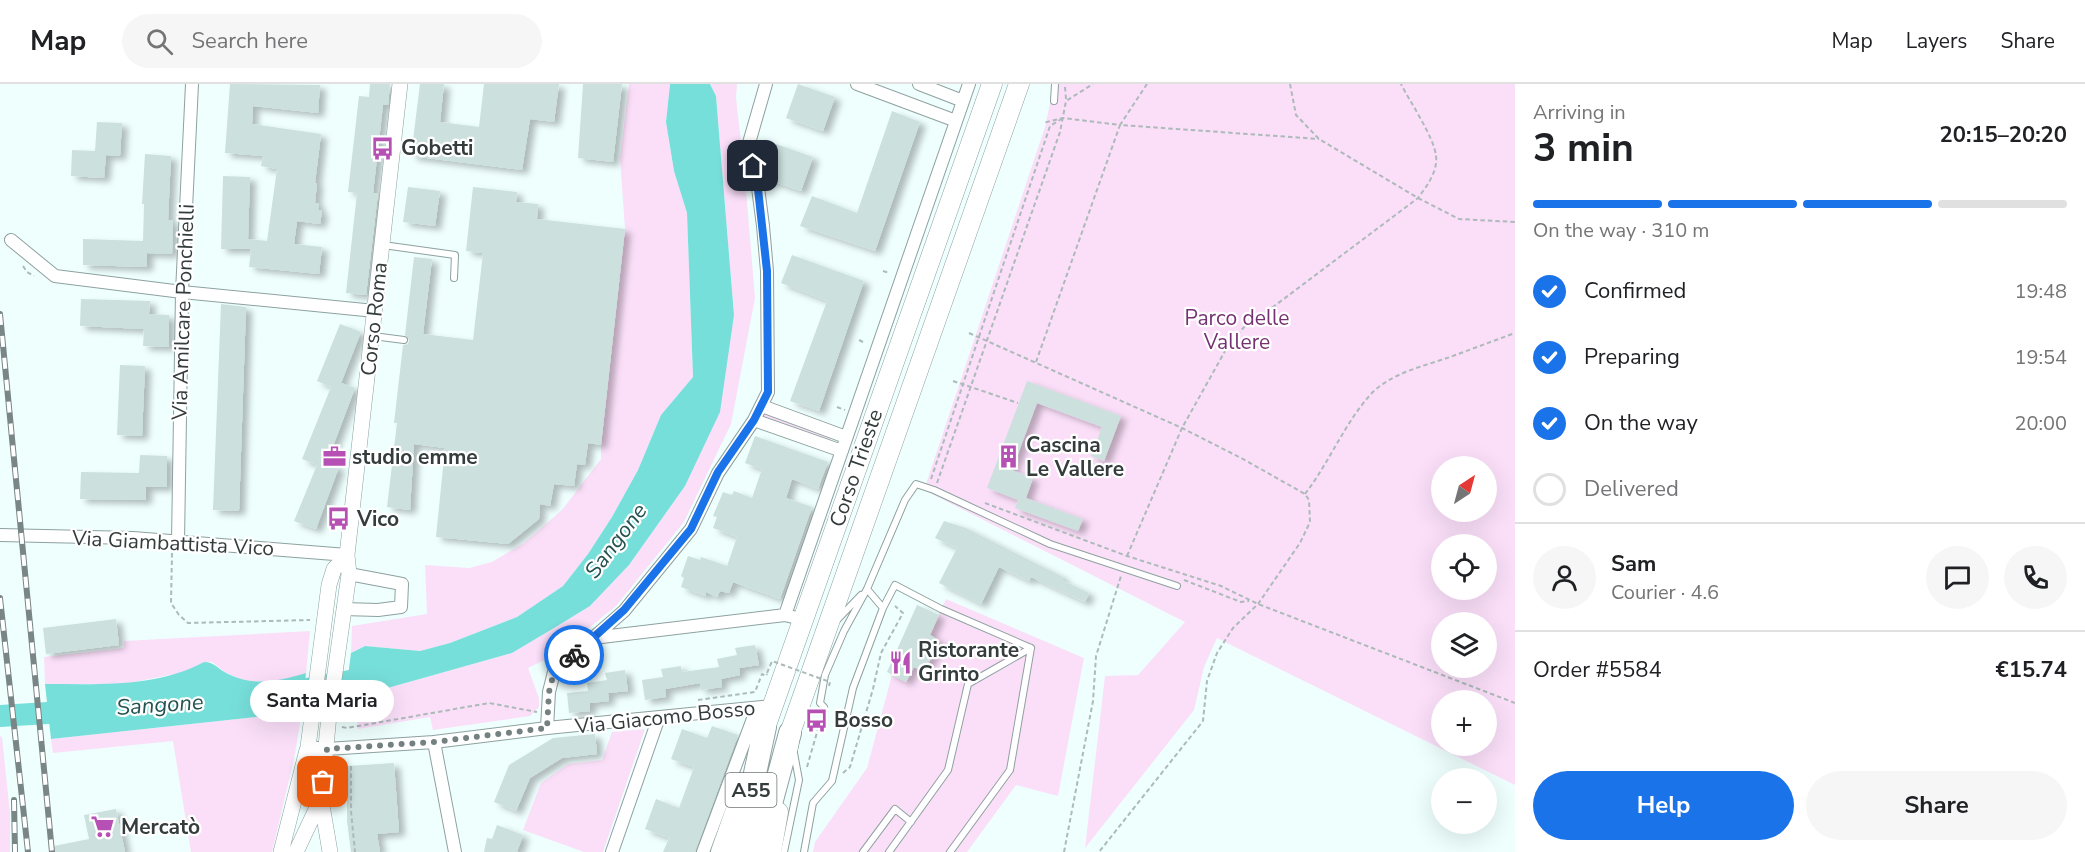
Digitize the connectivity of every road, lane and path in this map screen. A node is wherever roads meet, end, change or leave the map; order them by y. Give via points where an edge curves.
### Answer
1 (192, 84) edge
2 (400, 84) edge
3 (766, 84) edge
4 (857, 84) edge
5 (919, 84) edge
6 (969, 84) edge
7 (992, 84) edge
8 (1018, 84) edge
9 (1055, 84) edge
10 (1065, 84) edge
11 (1093, 84) edge
12 (1147, 84) edge
13 (1290, 84) edge
14 (1401, 84) edge
15 (963, 100) junction
16 (1054, 101) dead end
17 (1066, 101) junction
18 (1063, 118) junction
19 (956, 121) junction
20 (1043, 123) dead end
21 (1120, 125) junction
22 (1319, 139) junction
23 (1418, 198) junction
24 (1515, 222) edge
25 (11, 240) dead end
26 (382, 245) junction
27 (20, 264) dead end
28 (883, 271) dead end
29 (889, 273) dead end
30 (36, 277) dead end
31 (454, 278) dead end
32 (182, 292) junction
33 (375, 311) junction
34 (969, 333) dead end
35 (1515, 333) edge
36 (373, 336) junction
37 (978, 337) junction
38 (404, 340) dead end
39 (859, 340) dead end
40 (987, 340) junction
41 (865, 343) dead end
42 (1036, 362) junction
43 (953, 381) dead end
44 (962, 384) junction
45 (970, 387) junction
46 (1018, 403) dead end
47 (762, 406) junction
48 (837, 407) dead end
49 (845, 410) dead end
50 (754, 420) junction
51 (1182, 428) junction
52 (846, 437) junction
53 (842, 451) junction
54 (931, 489) junction
55 (1305, 494) junction
56 (983, 502) dead end
57 (0, 535) edge
58 (178, 541) junction
59 (165, 551) dead end
60 (347, 555) junction
61 (1127, 556) junction
62 (1123, 568) junction
63 (348, 574) junction
64 (1177, 586) dead end
65 (867, 589) junction
66 (1258, 604) junction
67 (895, 606) dead end
68 (883, 608) junction
69 (344, 609) junction
70 (794, 618) junction
71 (307, 620) dead end
72 (825, 634) junction
73 (593, 638) junction
74 (1031, 648) junction
75 (762, 674) dead end
76 (829, 686) dead end
77 (1515, 703) edge
78 (313, 706) junction
79 (824, 707) dead end
80 (535, 711) dead end
81 (765, 714) junction
82 (659, 717) junction
83 (334, 719) junction
84 (547, 728) junction
85 (790, 733) junction
86 (434, 742) junction
87 (308, 747) junction
88 (327, 749) junction
89 (351, 766) dead end
90 (831, 782) junction
91 (321, 799) junction
92 (911, 822) junction
93 (281, 852) edge
94 (296, 852) edge
95 (330, 852) edge
96 (355, 852) edge
97 (455, 852) edge
98 (612, 852) edge
99 (703, 852) edge
100 (721, 852) edge
101 (738, 852) edge
102 (758, 852) edge
103 (771, 852) edge
104 (784, 852) edge
105 (804, 852) edge
106 (863, 852) edge
107 (889, 852) edge
108 (950, 852) edge
109 (1064, 852) edge
110 (1099, 852) edge

1 - 32 street, Via Amilcare Ponchielli
2 - 26 street, Corso Roma
3 - 47 street via 749,143 767,271 768,392
4 - 19 street
5 - 15 street
6 - 15 street, Corso Trieste
7 - 70 main road, Corso Trieste
8 - 72 main road, Corso Trieste
9 - 16 lane
10 - 17 path
11 - 17 path
12 - 21 path
13 - 22 path via 1296,115
14 - 23 path via 1436,156 1434,172
15 - 19 street, Corso Trieste
17 - 18 path
18 - 20 path
18 - 21 path
18 - 37 path via 1050,126
18 - 40 path
19 - 52 street, Corso Trieste
21 - 22 path
21 - 42 path
22 - 23 path
23 - 24 path via 1459,219
23 - 51 path via 1245,326 1229,344
25 - 32 street via 55,276
26 - 31 lane via 455,255
26 - 33 street, Corso Roma
27 - 30 path
28 - 29 path
32 - 33 street
32 - 58 street, Via Amilcare Ponchielli
33 - 36 street, Corso Roma
34 - 37 path
35 - 55 path via 1385,382 1354,417
36 - 38 lane
36 - 60 street, Corso Roma
37 - 40 path
37 - 44 path
39 - 41 path
40 - 42 path
40 - 45 path
42 - 51 path
43 - 44 path
44 - 45 path
44 - 54 path
45 - 46 path
45 - 54 path
47 - 50 street
47 - 52 street
48 - 49 path
50 - 53 street
50 - 73 street via 718,472 691,529 624,610
51 - 55 path
51 - 61 path
52 - 53 street, Corso Trieste
53 - 70 street, Corso Trieste
54 - 62 lane via 1050,544
54 - 65 lane via 916,484 905,500
55 - 66 path via 1310,522
56 - 61 path
57 - 58 street, Via Giambattista Vico
58 - 60 street, Via Giambattista Vico
59 - 71 path via 172,552 171,603 188,623
60 - 63 street, Corso Roma
60 - 78 street, Corso Roma via 334,569
61 - 62 path
61 - 66 path via 1221,586
62 - 64 lane
62 - 109 path via 1096,656 1093,701
63 - 69 street, Corso Roma
63 - 69 street via 402,584 401,607
65 - 68 lane
65 - 72 lane
65 - 79 lane via 825,675 820,703
66 - 77 path
66 - 110 path via 1233,628 1217,653 1207,681 1203,721
67 - 90 path via 903,613 881,653 850,767
68 - 74 lane via 895,585
68 - 90 lane via 853,688
69 - 83 street, Corso Roma
70 - 73 street
70 - 81 main road, Corso Trieste
72 - 85 main road, Corso Trieste
73 - 84 street via 554,672
74 - 92 lane via 968,684 948,770
74 - 108 lane via 1010,770
75 - 76 path, bridge via 766,676 772,661 830,682
78 - 87 street, Corso Roma
78 - 88 street via 318,740
80 - 83 path via 489,703 346,728
81 - 82 street, Via Giacomo Bosso
81 - 99 street
81 - 100 main road, Corso Trieste
81 - 101 highway, A55
82 - 84 street, Via Giacomo Bosso
82 - 98 street
83 - 88 street, Corso Roma
84 - 86 street, Via Giacomo Bosso
85 - 102 highway, A55
85 - 103 main road, Corso Trieste
85 - 104 lane via 799,780
86 - 88 street, Via Giacomo Bosso
86 - 97 street
87 - 88 street, Via Giacomo Bosso
87 - 91 street, Corso Roma
87 - 93 street
88 - 91 street, Corso Roma
89 - 96 path
90 - 105 lane via 813,803
91 - 94 street
91 - 95 street, Corso Roma
92 - 106 lane via 895,809
92 - 107 lane

